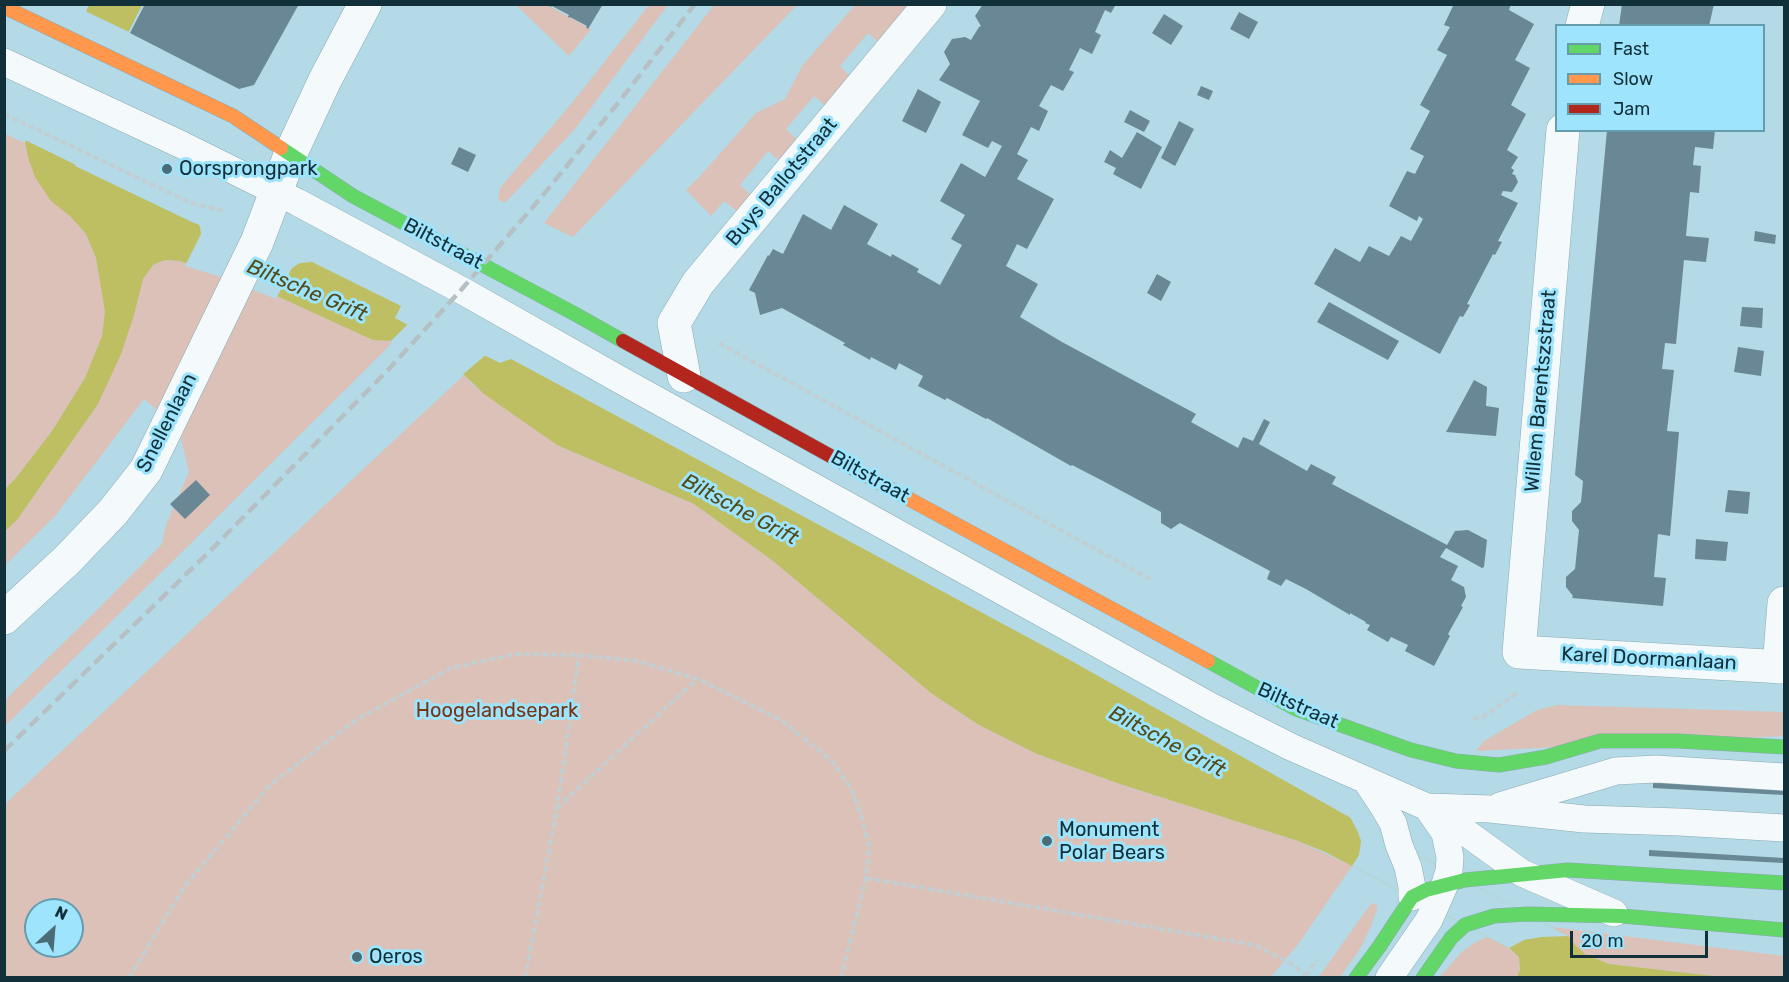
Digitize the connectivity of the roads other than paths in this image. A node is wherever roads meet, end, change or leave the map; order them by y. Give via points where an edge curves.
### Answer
1 (365, 4) edge
2 (930, 4) edge
3 (1588, 4) edge
4 (4, 7) edge
5 (1583, 24) edge
6 (4, 62) edge
7 (1563, 132) edge
8 (290, 155) junction
9 (276, 190) junction
10 (684, 376) junction
11 (1785, 603) edge
12 (4, 618) edge
13 (1519, 652) joint
14 (1782, 667) edge
15 (1785, 747) edge
16 (1785, 777) edge
17 (1366, 780) junction
18 (1427, 807) junction
19 (1490, 809) junction
20 (1785, 828) edge
21 (1522, 873) junction
22 (1453, 878) junction
23 (1785, 883) edge
24 (1423, 903) junction
25 (1623, 916) junction
26 (1785, 930) edge
27 (1356, 978) edge
28 (1389, 978) edge
29 (1423, 978) edge

1 - 8 street, Snellenlaan
2 - 10 street, Buys Ballotstraat via 698,282 674,323
3 - 5 street
4 - 8 street, Biltstraat via 233,116
6 - 9 lane, Biltstraat
7 - 13 street, Willem Barentszstraat
8 - 9 street, Snellenlaan
8 - 10 street, Biltstraat via 354,196
9 - 12 street, Snellenlaan via 257,242 146,470 67,560
9 - 17 lane, Biltstraat via 1212,707
10 - 15 street, Biltstraat via 1296,709 1410,750 1456,761 1499,765 1546,757 1600,741
11 - 14 street, Karel Doormanlaan
13 - 14 street, Karel Doormanlaan
16 - 19 lane, Biltstraat via 1656,769 1616,771
17 - 18 lane, Biltstraat
17 - 24 lane via 1393,823 1412,887
18 - 19 lane, Biltstraat
18 - 21 lane, Biltstraat
18 - 22 lane via 1445,833
19 - 20 lane, Biltstraat via 1584,819
21 - 22 street
21 - 23 street via 1568,870
21 - 25 lane, Biltstraat
22 - 24 lane
24 - 27 street
24 - 28 lane via 1429,920
25 - 26 street, Biltstraat
25 - 29 street via 1494,916 1465,925

